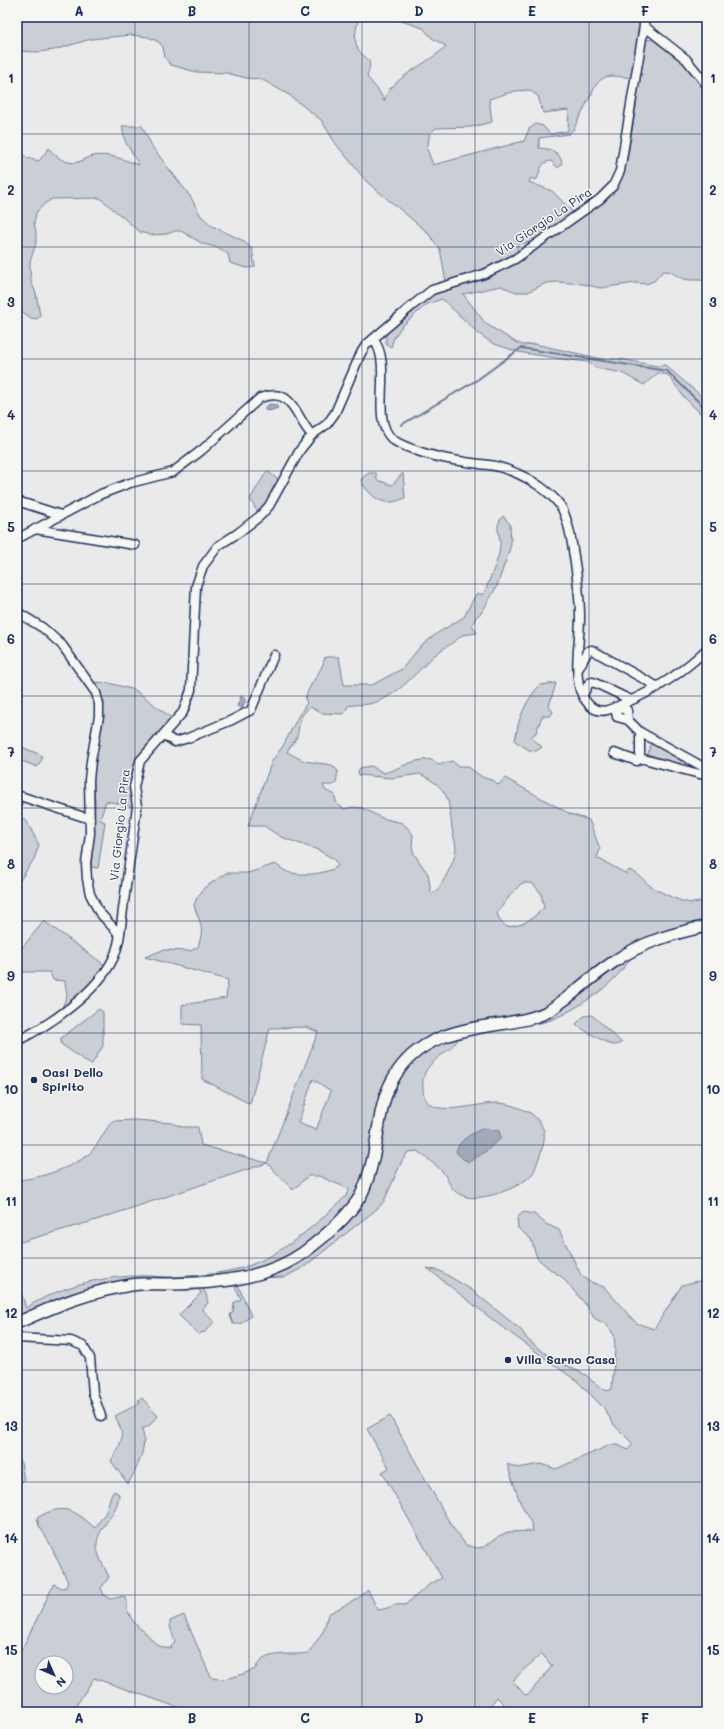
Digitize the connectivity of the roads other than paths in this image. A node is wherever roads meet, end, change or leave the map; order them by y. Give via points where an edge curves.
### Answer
1 (644, 17) edge
2 (644, 26) junction
3 (707, 85) edge
4 (373, 339) junction
5 (312, 435) junction
6 (17, 501) edge
7 (61, 516) junction
8 (35, 529) junction
9 (17, 539) edge
10 (135, 545) dead end
11 (17, 612) edge
12 (707, 649) edge
13 (274, 655) dead end
14 (578, 668) junction
15 (658, 687) junction
16 (583, 695) junction
17 (631, 700) junction
18 (615, 707) junction
19 (640, 732) junction
20 (164, 735) junction
21 (614, 753) dead end
22 (640, 758) junction
23 (707, 769) edge
24 (707, 776) edge
25 (17, 795) edge
26 (90, 819) junction
27 (707, 926) edge
28 (119, 934) junction
29 (17, 1041) edge
30 (17, 1323) edge
31 (17, 1338) edge
32 (101, 1416) dead end

1 - 2 street, Via Giorgio La Pira
2 - 3 street via 686,59
2 - 4 street, Via Giorgio La Pira via 623,156 617,178 610,190 515,259 484,274 432,290
4 - 5 street, Via Giorgio La Pira via 361,353 330,420
4 - 14 street via 379,345 382,357 383,416 387,432 392,438 400,444 440,458 514,472 549,494 561,506 568,526 578,577
5 - 7 street via 292,403 278,394 269,395 260,398 202,450 173,472 130,482 101,494
5 - 20 street, Via Giorgio La Pira via 300,450 269,506 238,533 218,546 203,566 196,586 191,690 183,712
6 - 7 street
7 - 8 street
8 - 9 street
8 - 10 street
11 - 26 street via 43,628 62,645 96,693 100,716 90,774
12 - 15 street via 685,669
13 - 20 street via 251,710 175,742
14 - 15 street via 588,651 592,650
14 - 16 street via 580,690
15 - 17 street
16 - 17 street via 589,683 594,682
16 - 18 street via 591,707 598,710 604,711
17 - 18 street
18 - 19 street via 617,717 628,720
19 - 22 street
19 - 23 street
20 - 28 street, Via Giorgio La Pira via 140,761 136,773 134,788 137,806
21 - 22 street via 637,761
22 - 24 street
25 - 26 street
26 - 28 street via 86,863 90,894 99,912
27 - 30 street via 641,946 616,960 550,1010 530,1019 474,1027 452,1033 432,1041 416,1052 394,1079 386,1096 374,1155 361,1195 330,1231 301,1254 266,1272 226,1281 133,1284 94,1293 60,1304
28 - 29 street, Via Giorgio La Pira via 117,948 106,970 82,997 61,1014
31 - 32 street via 71,1341 83,1346 90,1358 93,1393

